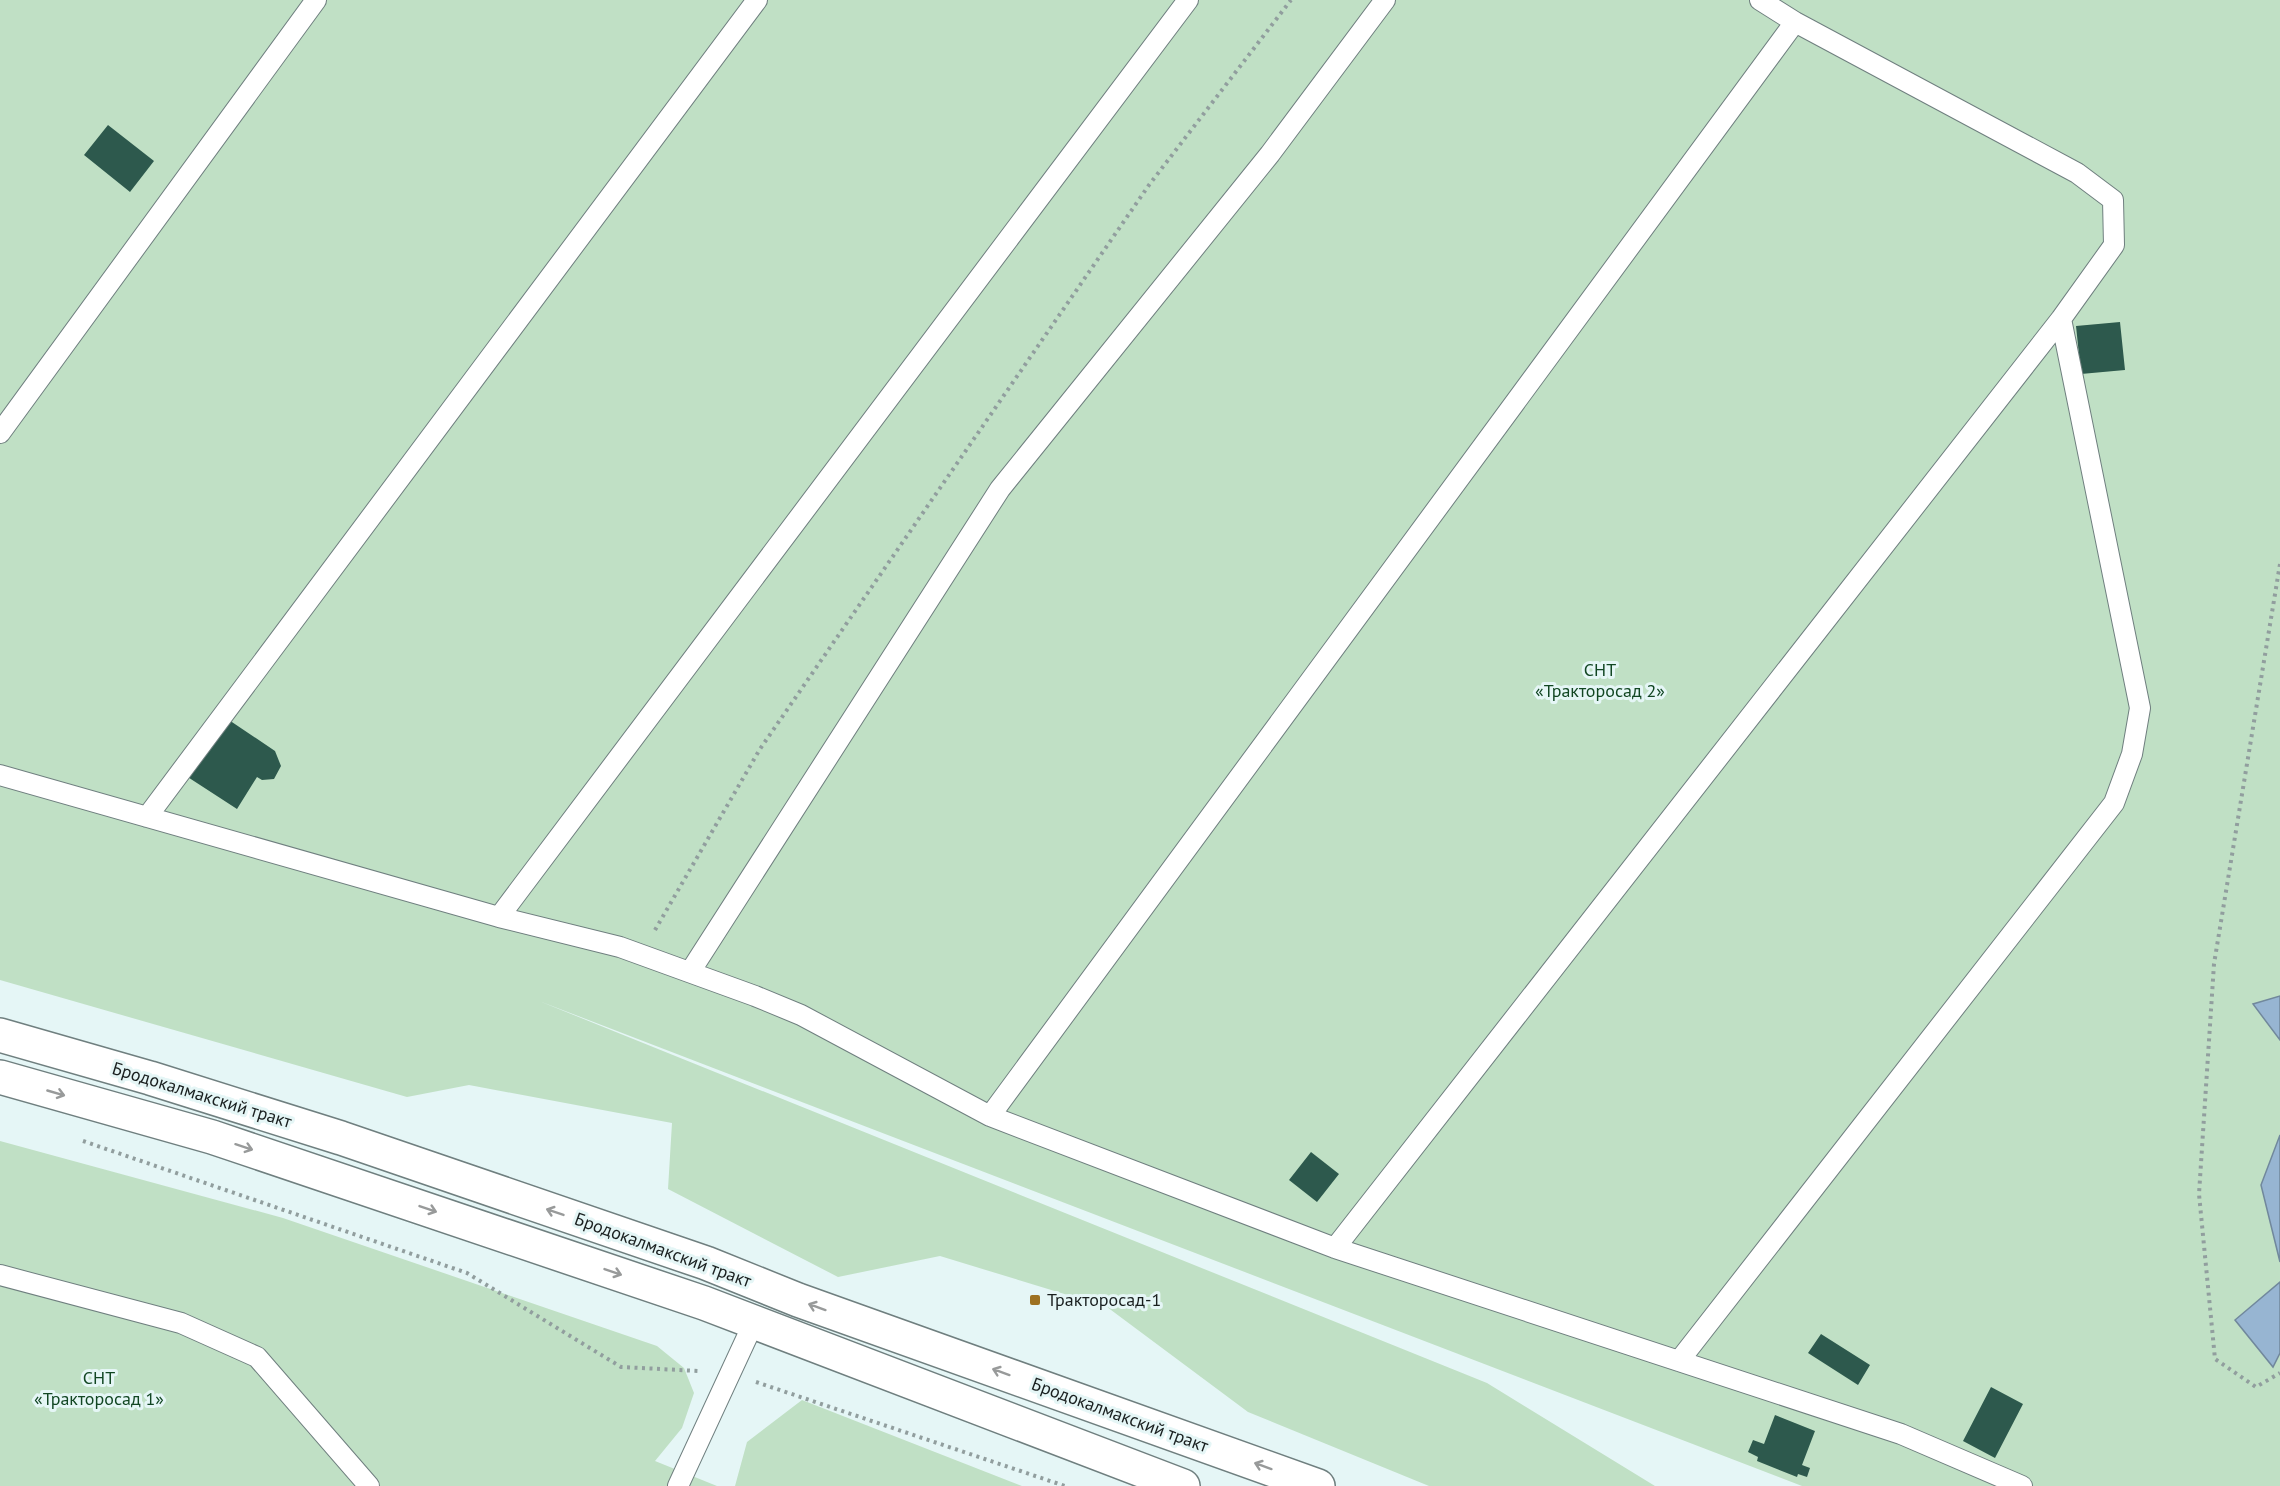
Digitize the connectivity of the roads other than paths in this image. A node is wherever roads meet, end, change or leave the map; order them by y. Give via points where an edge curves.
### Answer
1 (316, 0) edge
2 (757, 0) edge
3 (1188, 0) edge
4 (1385, 0) edge
5 (1760, 0) edge
6 (1795, 22) junction
7 (2061, 319) junction
8 (0, 433) edge
9 (0, 775) edge
10 (147, 817) junction
11 (499, 917) junction
12 (690, 972) junction
13 (0, 1035) edge
14 (0, 1077) edge
15 (990, 1116) junction
16 (1335, 1248) junction
17 (0, 1275) edge
18 (754, 1322) junction
19 (1679, 1361) junction
20 (369, 1486) edge
21 (678, 1486) edge
22 (1183, 1486) edge
23 (1318, 1486) edge
24 (2022, 1486) edge

1 - 8 lane
2 - 10 lane
3 - 11 lane
4 - 12 lane via 1270,154 1000,489
5 - 6 lane
6 - 7 lane via 2077,173 2113,200 2114,245
6 - 15 lane
7 - 16 lane
7 - 19 lane via 2140,708 2132,754 2114,803
9 - 10 lane
10 - 11 lane
11 - 12 lane via 620,947
12 - 15 lane via 801,1015
23 -> 13 main road, Бродокалмакский тракт via 798,1300 706,1263 341,1138
14 -> 18 main road, Бродокалмакский тракт via 212,1137
15 - 16 lane
16 - 19 lane
17 - 20 lane via 182,1323 257,1357
18 - 21 lane
18 - 22 main road, Бродокалмакский тракт
19 - 24 lane via 1901,1434

